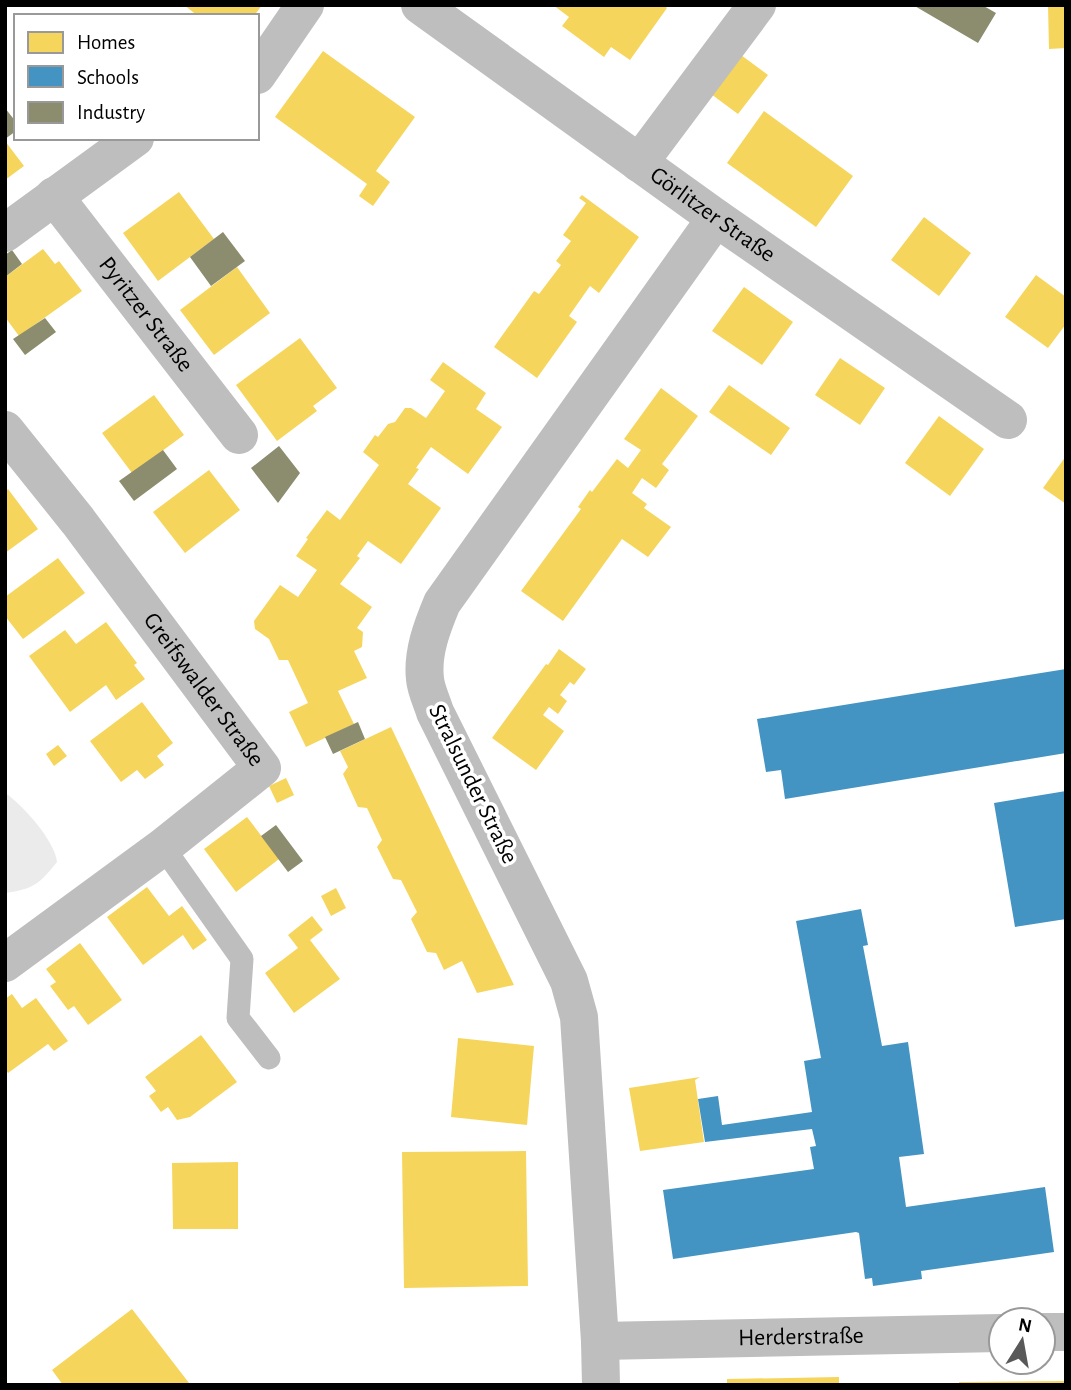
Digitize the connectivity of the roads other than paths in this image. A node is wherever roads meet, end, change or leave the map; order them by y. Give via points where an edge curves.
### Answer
1 (305, 5) edge
2 (420, 5) edge
3 (757, 5) edge
4 (259, 72) edge
5 (132, 140) edge
6 (639, 163) junction
7 (54, 196) junction
8 (716, 218) junction
9 (5, 233) edge
10 (1008, 420) dead end
11 (5, 430) edge
12 (239, 435) dead end
13 (163, 847) junction
14 (5, 963) edge
15 (269, 1058) dead end
16 (987, 1333) edge
17 (600, 1341) junction
18 (601, 1385) edge

1 - 4 street
2 - 6 street, Görlitzer Straße
3 - 6 street
5 - 7 street
6 - 8 street, Görlitzer Straße
7 - 9 street
7 - 12 street, Pyritzer Straße
8 - 10 street, Görlitzer Straße
8 - 17 street, Stralsunder Straße via 442,603 426,655 425,681 435,712 569,981 579,1017
11 - 13 street, Greifswalder Straße via 262,768
13 - 14 street, Greifswalder Straße
13 - 15 lane via 242,959 239,1018
16 - 17 street, Herderstraße
17 - 18 street, Stralsunder Straße

